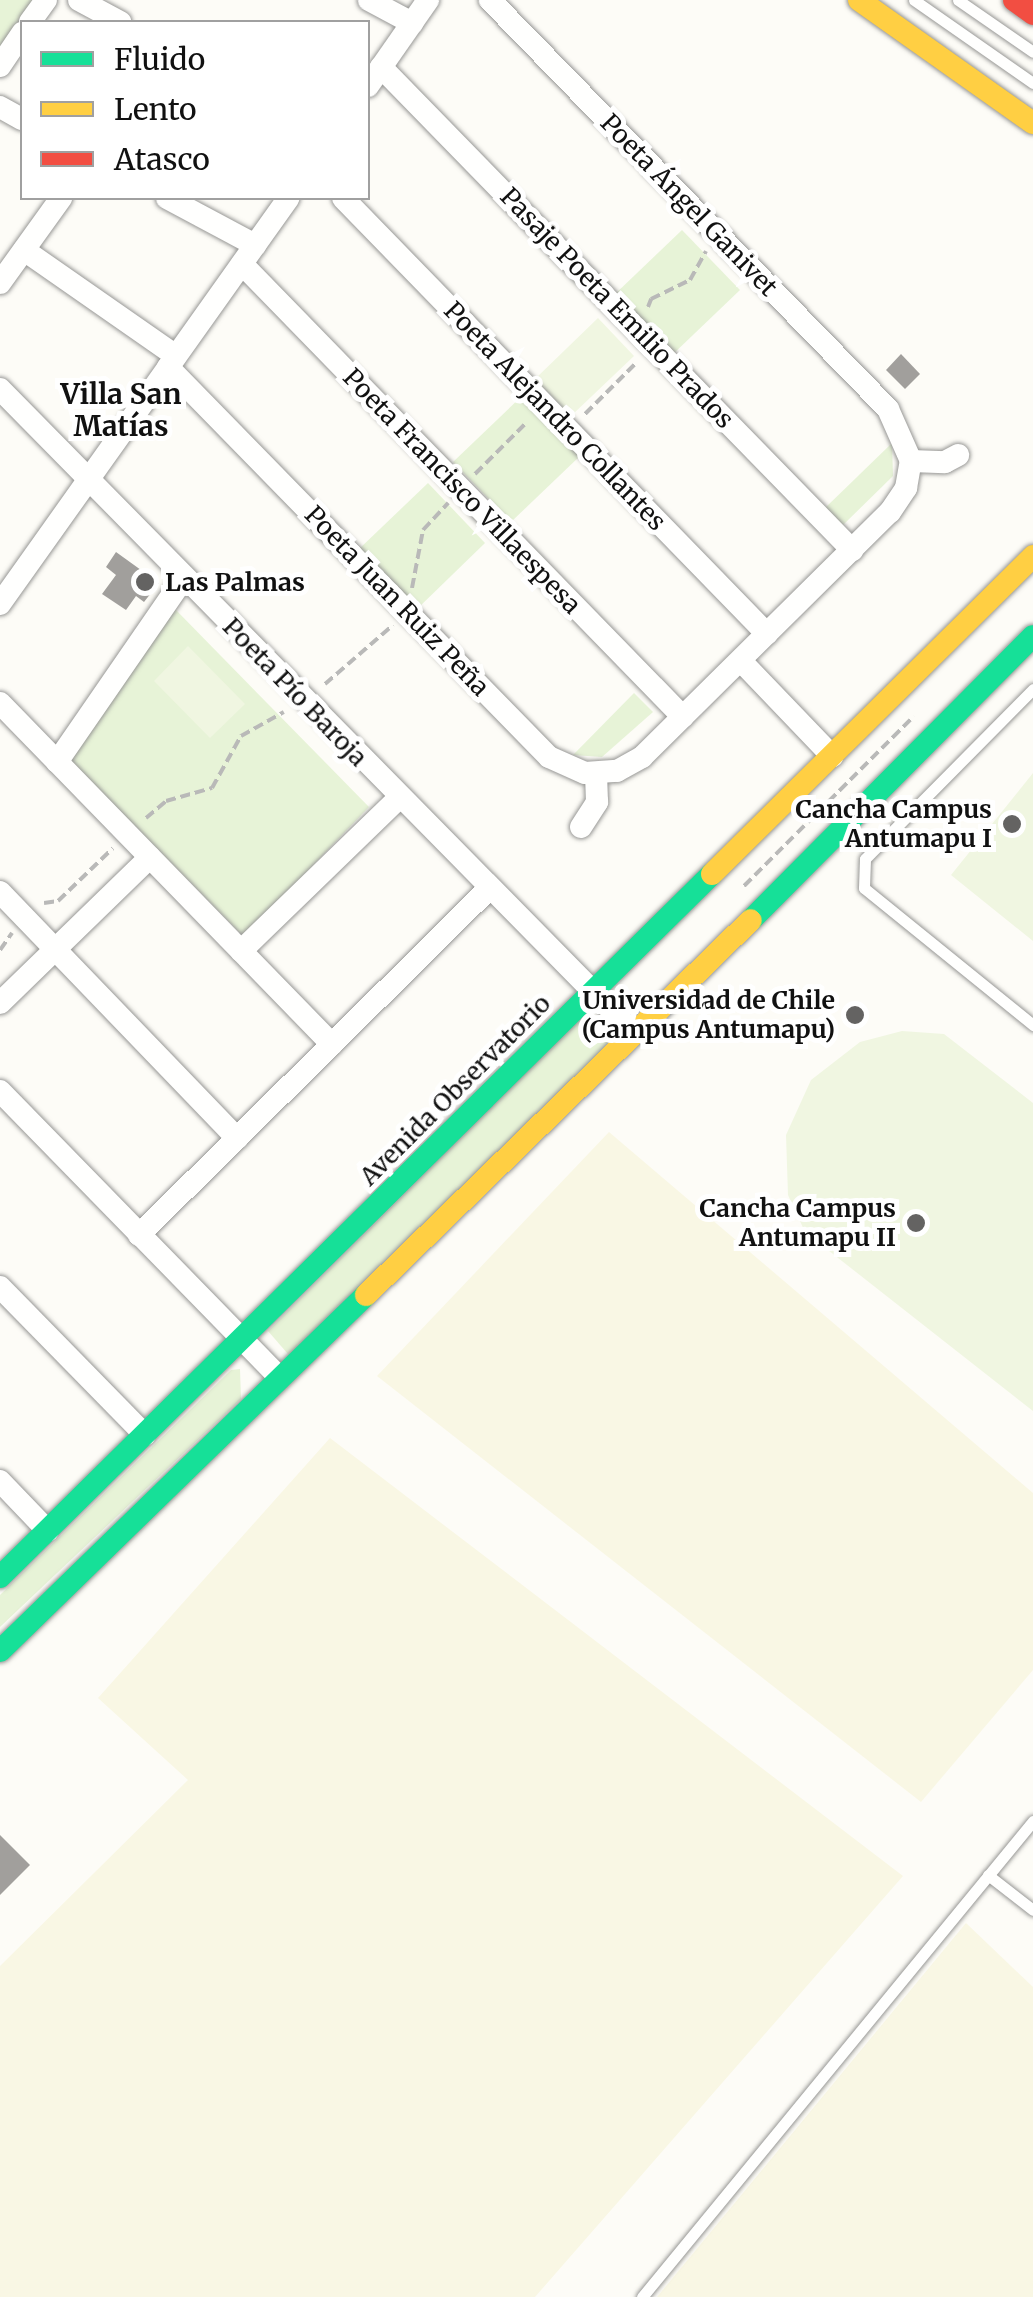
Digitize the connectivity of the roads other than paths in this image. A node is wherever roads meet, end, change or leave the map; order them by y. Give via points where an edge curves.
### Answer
1 (79, 0) edge
2 (369, 0) edge
3 (428, 0) edge
4 (490, 0) edge
5 (858, 0) edge
6 (914, 0) edge
7 (958, 0) edge
8 (1014, 0) edge
9 (1033, 14) edge
10 (116, 20) edge
11 (412, 23) junction
12 (20, 36) edge
13 (1033, 52) edge
14 (0, 66) edge
15 (382, 67) junction
16 (370, 83) edge
17 (1033, 84) edge
18 (1033, 123) edge
19 (60, 200) edge
20 (170, 200) edge
21 (287, 200) edge
22 (345, 200) edge
23 (24, 250) junction
24 (248, 254) junction
25 (0, 283) edge
26 (172, 362) junction
27 (0, 389) edge
28 (958, 455) dead end
29 (911, 460) junction
30 (89, 479) junction
31 (852, 550) junction
32 (1033, 556) edge
33 (184, 578) junction
34 (0, 604) edge
35 (768, 634) junction
36 (1033, 636) edge
37 (741, 660) junction
38 (1033, 689) edge
39 (0, 703) edge
40 (683, 718) junction
41 (832, 756) junction
42 (57, 762) junction
43 (596, 774) junction
44 (399, 798) junction
45 (581, 827) dead end
46 (150, 857) junction
47 (488, 890) junction
48 (0, 892) edge
49 (55, 950) junction
50 (241, 951) junction
51 (590, 995) junction
52 (0, 1003) edge
53 (1033, 1025) edge
54 (630, 1039) junction
55 (332, 1044) junction
56 (0, 1091) edge
57 (237, 1138) junction
58 (139, 1235) junction
59 (0, 1288) edge
60 (241, 1339) junction
61 (278, 1376) junction
62 (145, 1436) junction
63 (0, 1480) edge
64 (48, 1530) junction
65 (0, 1577) edge
66 (0, 1650) edge
67 (1033, 1821) edge
68 (988, 1874) junction
69 (1033, 1910) edge
70 (642, 2297) edge

1 - 10 street
2 - 11 street
3 - 11 street
4 - 29 street, Poeta Ángel Ganivet via 888,409
5 - 18 main road
6 - 17 lane
7 - 13 lane
8 - 9 main road
11 - 15 street
12 - 14 street
15 - 16 street
15 - 31 street, Pasaje Poeta Emilio Prados
19 - 23 street
20 - 24 street, Poeta Francisco Villaespesa
21 - 24 street
22 - 35 street, Poeta Alejandro Collantes
23 - 25 street
23 - 26 street, Poeta Juan Ruiz Peña
24 - 26 street
24 - 40 street, Poeta Francisco Villaespesa
26 - 30 street
26 - 43 street, Poeta Juan Ruiz Peña via 549,757
27 - 30 street, Poeta Pío Baroja
28 - 29 street
29 - 31 street via 899,501
30 - 33 street, Poeta Pío Baroja
30 - 34 street
31 - 35 street
32 - 41 main road, Avenida Observatorio
33 - 42 street
33 - 44 street, Poeta Pío Baroja
35 - 37 street
36 - 54 main road
37 - 40 street
37 - 41 street
38 - 53 lane via 864,859 864,888
39 - 42 street
40 - 43 street via 630,765
41 - 51 main road, Avenida Observatorio
42 - 46 street
43 - 45 street via 594,811
44 - 47 street, Poeta Pío Baroja
44 - 50 street
46 - 49 street
46 - 50 street
47 - 51 street, Poeta Pío Baroja
47 - 55 street
48 - 49 street
49 - 52 street
49 - 57 street
50 - 55 street
51 - 54 street, Poeta Pío Baroja via 597,1014
51 - 60 main road, Avenida Observatorio
54 - 61 main road
55 - 57 street
56 - 58 street
57 - 58 street
58 - 60 street
59 - 62 street
60 - 61 street
60 - 62 main road, Avenida Observatorio
61 - 66 main road
62 - 64 main road, Avenida Observatorio
63 - 64 street
64 - 65 main road, Avenida Observatorio
67 - 68 lane
68 - 69 lane
68 - 70 lane

